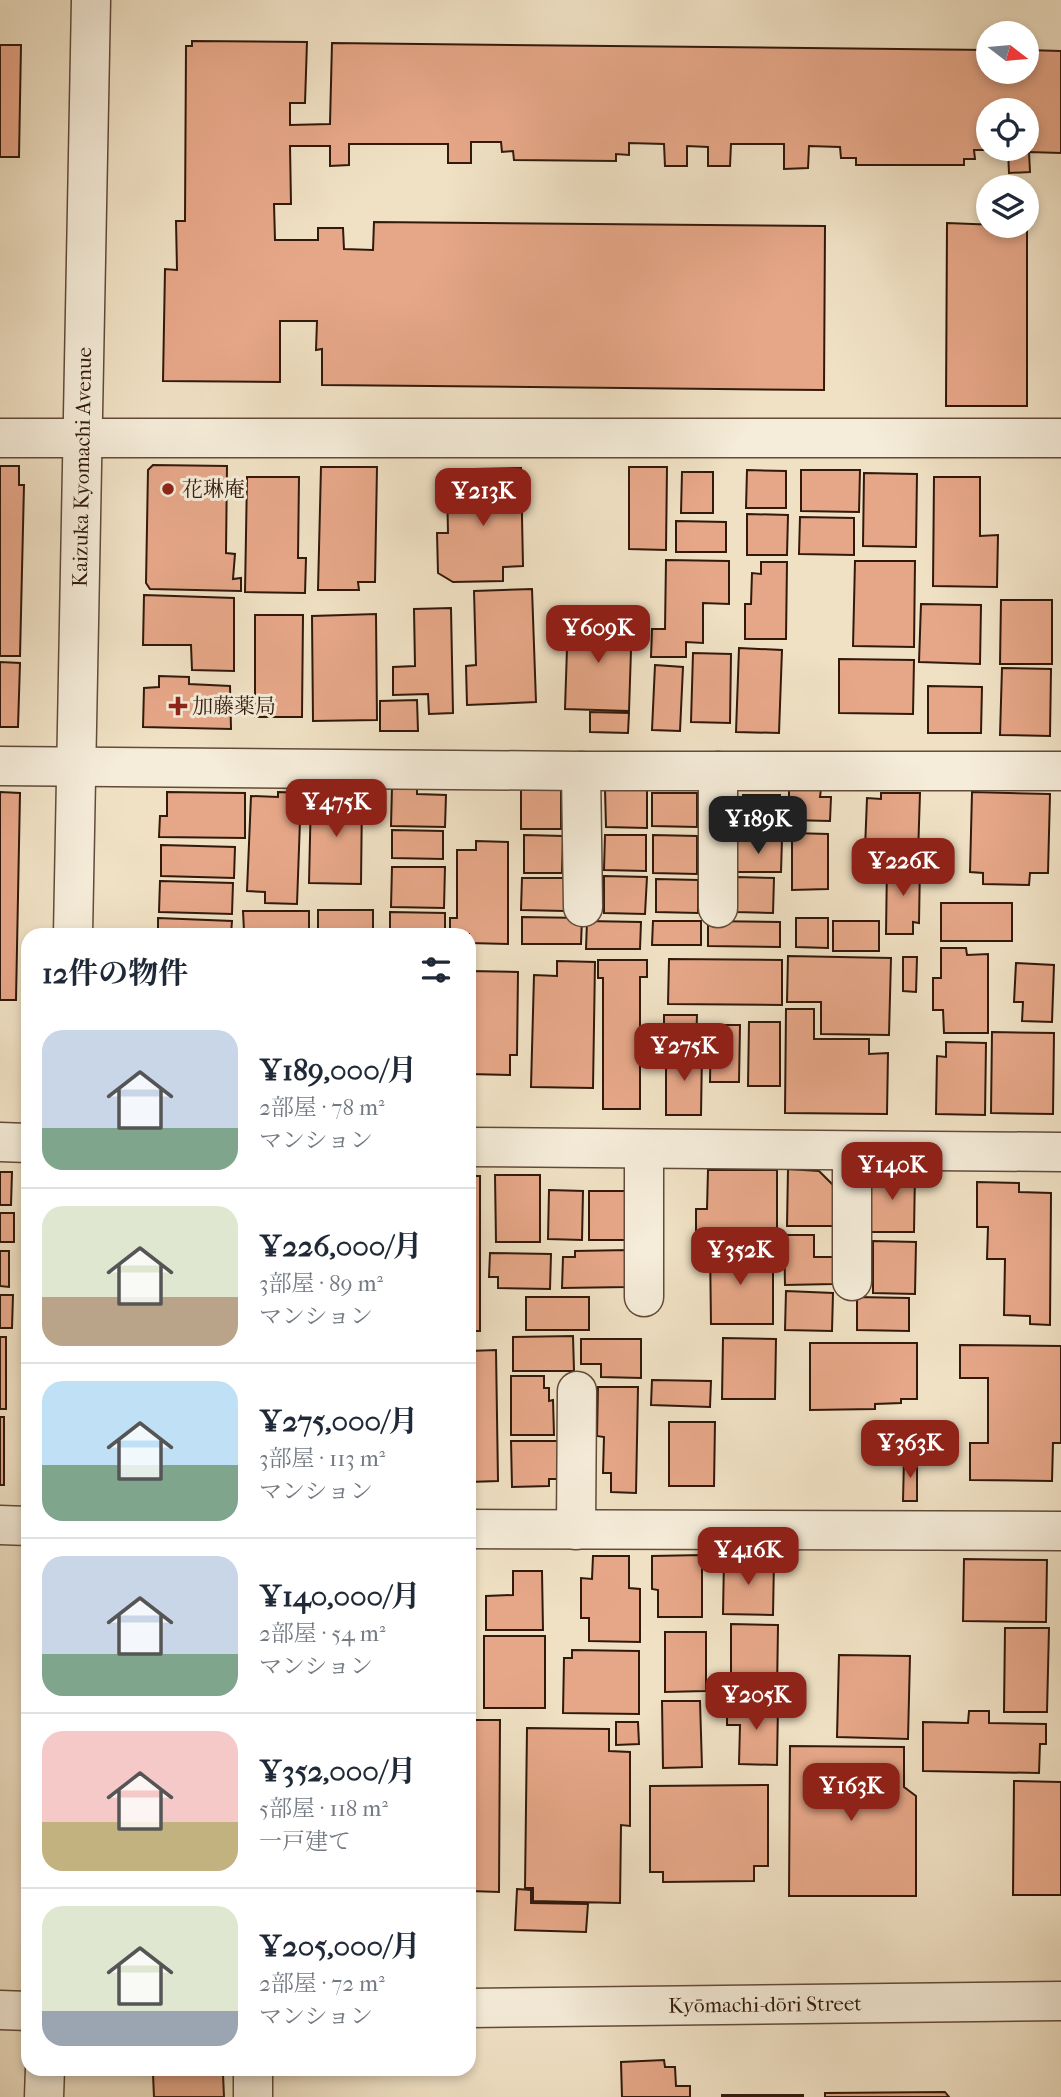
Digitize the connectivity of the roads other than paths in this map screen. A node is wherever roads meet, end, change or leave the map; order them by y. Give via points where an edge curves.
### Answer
1 (91, 0) edge
2 (1061, 438) edge
3 (0, 439) edge
4 (83, 439) junction
5 (0, 766) edge
6 (78, 767) junction
7 (581, 771) junction
8 (718, 771) junction
9 (1061, 771) edge
10 (583, 907) dead end
11 (718, 908) dead end
12 (73, 928) edge
13 (0, 1142) edge
14 (21, 1143) edge
15 (476, 1147) edge
16 (644, 1149) junction
17 (852, 1151) junction
18 (1061, 1152) edge
19 (852, 1281) dead end
20 (644, 1297) dead end
21 (577, 1391) dead end
22 (0, 1525) edge
23 (21, 1525) edge
24 (476, 1529) edge
25 (576, 1530) junction
26 (1061, 1531) edge
27 (1061, 2001) edge
28 (476, 2008) edge
29 (0, 2010) edge
30 (21, 2011) edge
31 (45, 2076) edge
32 (253, 2076) edge
33 (44, 2097) edge
34 (253, 2097) edge

1 - 4 street, Kaizuka Kyomachi Avenue
2 - 4 street
3 - 4 street
4 - 6 street, Kaizuka Kyomachi Avenue
5 - 6 street
6 - 7 street
6 - 12 street, Kaizuka Kyomachi Avenue
7 - 8 street
7 - 10 street
8 - 9 street
8 - 11 street
13 - 14 street
15 - 16 street
16 - 17 street
16 - 20 street
17 - 18 street
17 - 19 street
21 - 25 street
22 - 23 street
24 - 25 street
25 - 26 street
27 - 28 street, Kyōmachi-dōri Street
29 - 30 street
31 - 33 street
32 - 34 street

